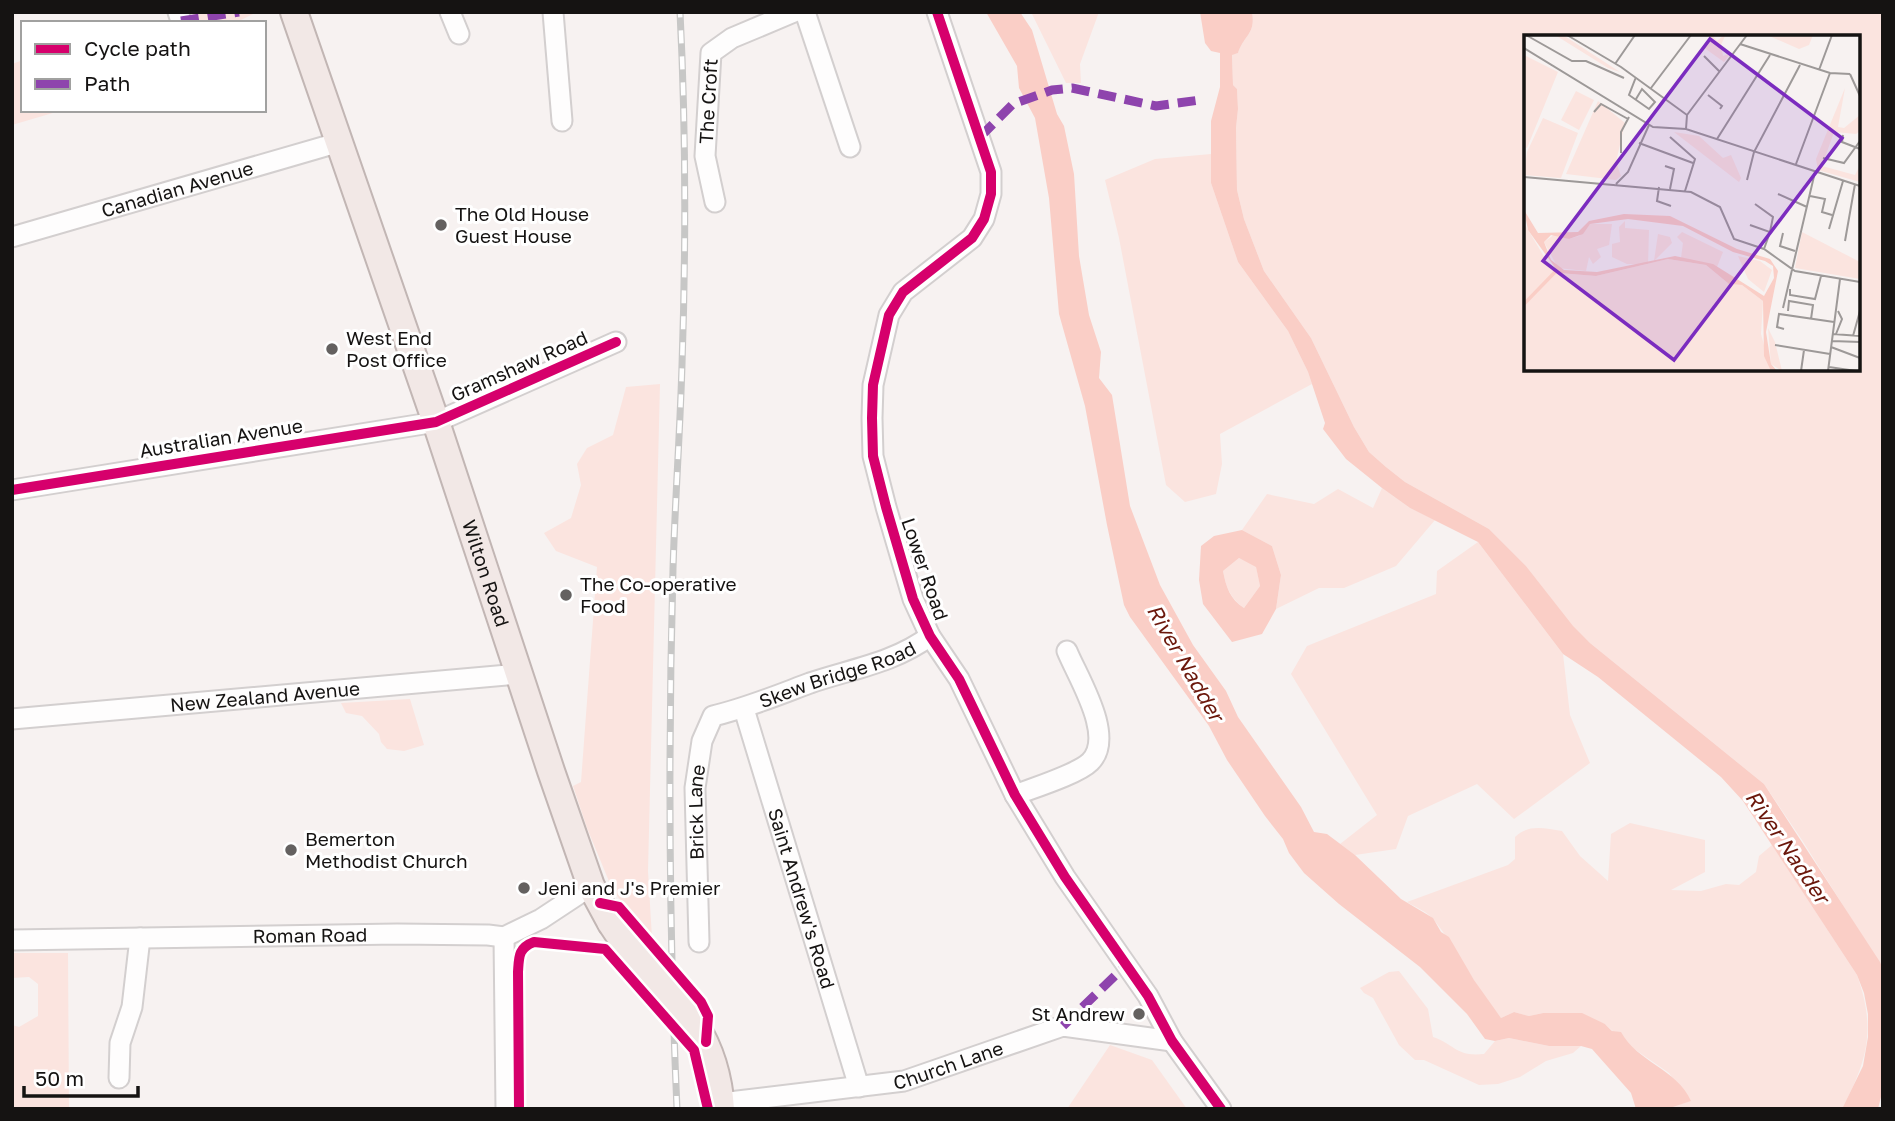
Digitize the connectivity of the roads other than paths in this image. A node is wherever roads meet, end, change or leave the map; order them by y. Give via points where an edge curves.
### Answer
1 (294, 12) edge
2 (450, 12) edge
3 (553, 12) edge
4 (794, 12) edge
5 (805, 12) edge
6 (937, 12) edge
7 (459, 34) dead end
8 (562, 121) dead end
9 (340, 142) junction
10 (850, 147) dead end
11 (715, 202) dead end
12 (12, 237) edge
13 (616, 342) dead end
14 (436, 422) junction
15 (12, 490) edge
16 (930, 636) junction
17 (1067, 651) dead end
18 (519, 674) junction
19 (744, 709) junction
20 (12, 719) edge
21 (1015, 795) junction
22 (591, 886) junction
23 (504, 937) junction
24 (140, 938) junction
25 (12, 940) edge
26 (699, 942) dead end
27 (1172, 1041) junction
28 (119, 1078) dead end
29 (859, 1087) junction
30 (721, 1106) edge
31 (506, 1109) edge
32 (1221, 1109) edge

1 - 9 highway, Wilton Road
2 - 7 street
3 - 8 street
4 - 11 street, The Croft via 732,38 711,53 705,156
5 - 10 street
6 - 16 street, Lower Road via 991,172 991,194 972,238 903,292 889,315 873,385 872,418 873,456 886,507 913,599
9 - 12 street, Canadian Avenue
9 - 14 highway, Wilton Road
13 - 14 street, Gramshaw Road
14 - 15 street, Australian Avenue
14 - 18 highway, Wilton Road
16 - 19 street, Skew Bridge Road via 892,658
16 - 21 street, Lower Road via 959,679
17 - 21 street via 1081,705 1100,732 1098,752 1090,763
18 - 20 street, New Zealand Avenue
18 - 22 highway, Wilton Road
19 - 26 street, Brick Lane via 713,716 702,741 695,788
19 - 29 street, Saint Andrew's Road
21 - 27 street, Lower Road via 1065,877 1148,996
22 - 23 street, Roman Road
22 - 30 highway, Wilton Road, bridge via 627,947 695,1025 710,1053
23 - 24 street, Roman Road
23 - 31 street
24 - 25 street, Roman Road
24 - 28 street via 132,1007 120,1043
27 - 29 street, Church Lane via 1063,1026 904,1081
27 - 32 street, Lower Road
29 - 30 street, Church Lane

